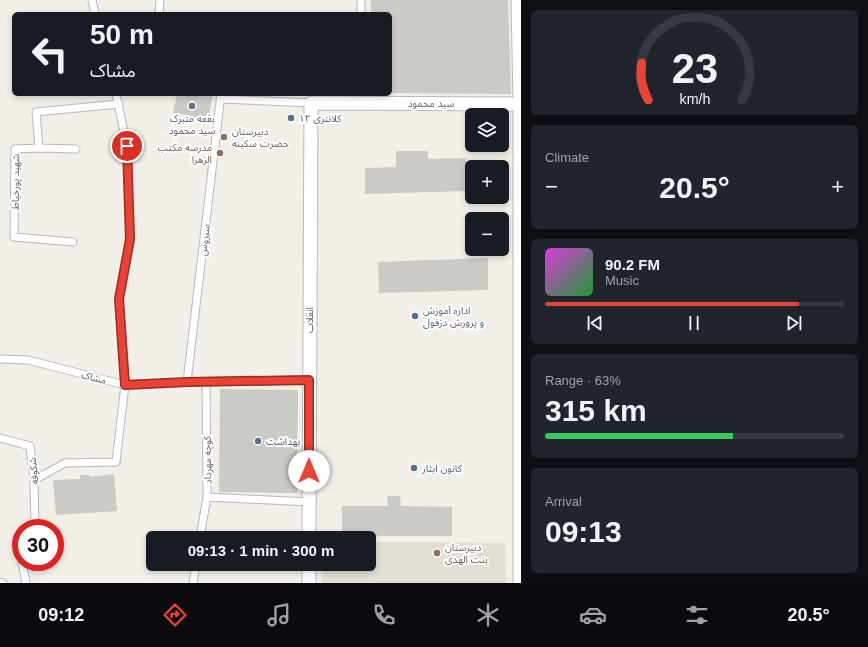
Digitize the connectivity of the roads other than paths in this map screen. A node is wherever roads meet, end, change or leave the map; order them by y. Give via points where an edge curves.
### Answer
1 (92, 0) edge
2 (160, 0) edge
3 (361, 0) edge
4 (518, 0) edge
5 (95, 12) edge
6 (159, 12) edge
7 (361, 12) edge
8 (117, 96) edge
9 (220, 96) edge
10 (357, 98) edge
11 (311, 103) junction
12 (119, 104) junction
13 (520, 104) edge
14 (39, 148) junction
15 (76, 149) dead end
16 (73, 242) dead end
17 (521, 242) edge
18 (521, 331) edge
19 (0, 359) edge
20 (309, 380) junction
21 (187, 382) junction
22 (206, 382) junction
23 (125, 385) junction
24 (0, 438) edge
25 (34, 480) junction
26 (207, 497) junction
27 (521, 497) edge
28 (310, 502) junction
29 (35, 519) edge
30 (201, 531) edge
31 (309, 531) edge
32 (24, 571) edge
33 (195, 571) edge
34 (309, 571) edge
35 (0, 582) edge
36 (3, 583) edge
37 (26, 583) edge
38 (193, 583) edge
39 (309, 583) edge
40 (520, 583) edge

1 - 5 lane
2 - 6 lane
3 - 7 lane
4 - 13 street
8 - 12 lane
9 - 11 lane, سید محمود
9 - 21 lane, سیروس
10 - 11 street, سید محمود
10 - 13 street, سید محمود
11 - 20 street, انقلاب
12 - 14 lane via 36,112
12 - 23 lane via 127,146 130,239 119,299
13 - 17 street
14 - 15 lane
14 - 16 lane, شهید پورخیاط via 15,149 14,237
17 - 18 street
18 - 27 street
19 - 23 lane, مشاک via 28,360
20 - 22 lane, مشاک
20 - 28 street, انقلاب
21 - 22 lane, مشاک
21 - 23 lane, مشاک
22 - 26 lane, کوچه مهرداد
23 - 25 lane via 116,462 65,463
24 - 25 lane, شکوفه via 30,446
25 - 29 lane, شکوفه
26 - 28 lane
26 - 30 lane, کوچه مهرداد
27 - 40 street
28 - 31 street, انقلاب
32 - 37 lane
33 - 38 lane
34 - 39 street
35 - 36 lane

